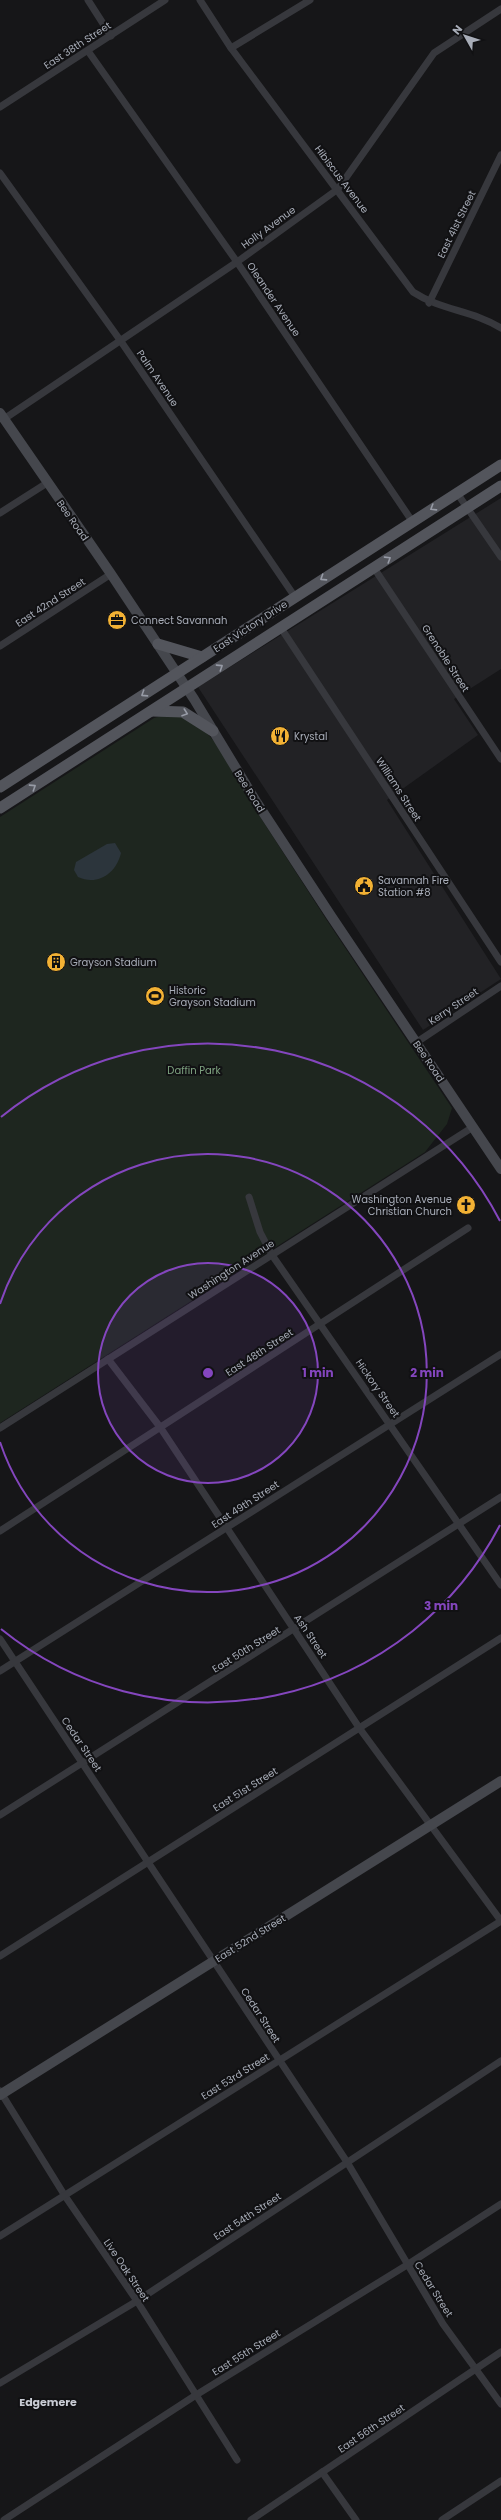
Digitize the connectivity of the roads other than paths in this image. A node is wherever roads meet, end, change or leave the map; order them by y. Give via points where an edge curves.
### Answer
1 (88, 0) edge
2 (165, 0) edge
3 (200, 0) edge
4 (310, 0) edge
5 (501, 9) edge
6 (111, 36) junction
7 (231, 48) junction
8 (88, 51) junction
9 (0, 107) edge
10 (501, 155) edge
11 (0, 173) edge
12 (338, 189) junction
13 (237, 262) junction
14 (429, 303) junction
15 (501, 328) edge
16 (120, 340) junction
17 (2, 416) edge
18 (501, 464) edge
19 (47, 483) junction
20 (501, 486) edge
21 (457, 493) junction
22 (468, 508) junction
23 (0, 513) edge
24 (412, 521) junction
25 (501, 557) edge
26 (374, 568) junction
27 (111, 574) junction
28 (295, 597) junction
29 (281, 628) junction
30 (158, 644) junction
31 (0, 646) edge
32 (202, 657) junction
33 (177, 673) junction
34 (187, 688) junction
35 (151, 711) junction
36 (213, 731) junction
37 (501, 759) edge
38 (0, 787) edge
39 (0, 808) edge
40 (501, 962) edge
41 (501, 986) edge
42 (417, 1042) junction
43 (473, 1127) junction
44 (501, 1169) edge
45 (249, 1198) dead end
46 (468, 1228) dead end
47 (272, 1255) junction
48 (320, 1324) junction
49 (501, 1354) edge
50 (108, 1359) junction
51 (390, 1424) junction
52 (0, 1428) edge
53 (160, 1428) junction
54 (501, 1497) edge
55 (460, 1523) junction
56 (226, 1528) junction
57 (0, 1531) edge
58 (501, 1585) edge
59 (295, 1630) junction
60 (501, 1638) edge
61 (0, 1639) edge
62 (15, 1661) junction
63 (0, 1671) edge
64 (360, 1729) junction
65 (82, 1763) junction
66 (501, 1781) edge
67 (0, 1815) edge
68 (432, 1825) junction
69 (148, 1862) junction
70 (501, 1921) edge
71 (0, 1956) edge
72 (213, 1960) junction
73 (278, 2060) junction
74 (501, 2061) edge
75 (1, 2093) edge
76 (347, 2162) junction
77 (65, 2196) junction
78 (501, 2204) edge
79 (0, 2236) edge
80 (407, 2265) junction
81 (137, 2301) junction
82 (501, 2352) edge
83 (477, 2369) junction
84 (0, 2383) edge
85 (196, 2395) junction
86 (501, 2404) edge
87 (237, 2460) dead end
88 (322, 2472) junction
89 (501, 2481) edge
90 (4, 2520) edge
91 (251, 2520) edge
92 (356, 2520) edge
93 (442, 2520) edge

1 - 6 street
2 - 6 street, East 38th Street
3 - 7 street, Hibiscus Avenue
4 - 7 street
5 - 12 street, Holly Avenue via 434,53
6 - 8 street, East 38th Street
7 - 12 street, Hibiscus Avenue
8 - 9 street, East 38th Street
8 - 13 street, Oleander Avenue
10 - 14 street, East 41st Street
11 - 16 street, Palm Avenue
12 - 13 street, Holly Avenue
12 - 14 street, Hibiscus Avenue via 413,292
13 - 16 street, Holly Avenue
13 - 24 street, Oleander Avenue
14 - 15 street, Hibiscus Avenue via 486,319
16 - 17 street, Holly Avenue
16 - 28 street, Palm Avenue
17 - 19 main road, Bee Road
18 - 21 main road, East Victory Drive
19 - 23 street
19 - 27 main road, Bee Road
20 - 22 main road, East Victory Drive
21 - 22 street
21 -> 24 main road, East Victory Drive
22 - 25 street
26 -> 22 main road, East Victory Drive
24 -> 28 main road, East Victory Drive
26 - 29 main road, East Victory Drive
26 - 37 street, Grenoble Street
27 - 30 main road, Bee Road
27 - 31 street, East 42nd Street
28 - 32 main road, East Victory Drive
34 -> 29 main road, East Victory Drive
29 - 40 street, Williams Street
30 - 32 main road
30 - 33 main road, Bee Road
32 - 33 main road, East Victory Drive
33 - 34 main road, Bee Road
33 -> 38 main road, East Victory Drive
34 - 35 main road, East Victory Drive
34 - 36 main road, Bee Road
35 -> 36 main road via 183,712
39 -> 35 main road, East Victory Drive
36 - 42 main road, Bee Road via 330,916
41 - 42 street, Kerry Street
42 - 43 main road, Bee Road
43 - 44 main road, Bee Road
43 - 47 street, Washington Avenue
45 - 47 street, Hickory Street via 260,1232
46 - 48 street, East 48th Street
47 - 48 street, Hickory Street
47 - 50 street, Washington Avenue
48 - 51 street, Hickory Street
48 - 53 street, East 48th Street
49 - 51 street, East 49th Street
50 - 52 street, Washington Avenue
50 - 53 street, Ash Street
51 - 55 street, Hickory Street
51 - 56 street, East 49th Street
53 - 56 street, Ash Street
53 - 57 street, East 48th Street
54 - 55 street, East 50th Street
55 - 58 street, Hickory Street
55 - 59 street, East 50th Street
56 - 59 street, Ash Street
56 - 62 street, East 49th Street
59 - 64 street, Ash Street
59 - 65 street, East 50th Street
60 - 64 street, East 51st Street
61 - 62 street, Cedar Street
62 - 63 street, East 49th Street
62 - 65 street, Cedar Street
64 - 68 street, Ash Street
64 - 69 street, East 51st Street
65 - 67 street, East 50th Street
65 - 69 street, Cedar Street
66 - 68 main road, East 52nd Street
68 - 70 street, Ash Street
68 - 72 main road, East 52nd Street
69 - 71 street, East 51st Street
69 - 72 street, Cedar Street
70 - 73 street, East 53rd Street
72 - 73 street, Cedar Street
72 - 75 main road, East 52nd Street
73 - 76 street, Cedar Street
73 - 77 street, East 53rd Street
74 - 76 street, East 54th Street
75 - 77 street, Live Oak Street
76 - 80 street, Cedar Street
76 - 81 street, East 54th Street
77 - 79 street, East 53rd Street
77 - 81 street, Live Oak Street
78 - 80 street, East 55th Street
80 - 83 street, Cedar Street via 443,2324
80 - 85 street, East 55th Street
81 - 84 street, East 54th Street
81 - 85 street, Live Oak Street
82 - 83 street, East 56th Street
83 - 86 street, Cedar Street
83 - 88 street, East 56th Street
85 - 87 street, Live Oak Street
85 - 90 street, East 55th Street
88 - 91 street, East 56th Street
88 - 92 street
89 - 93 street

